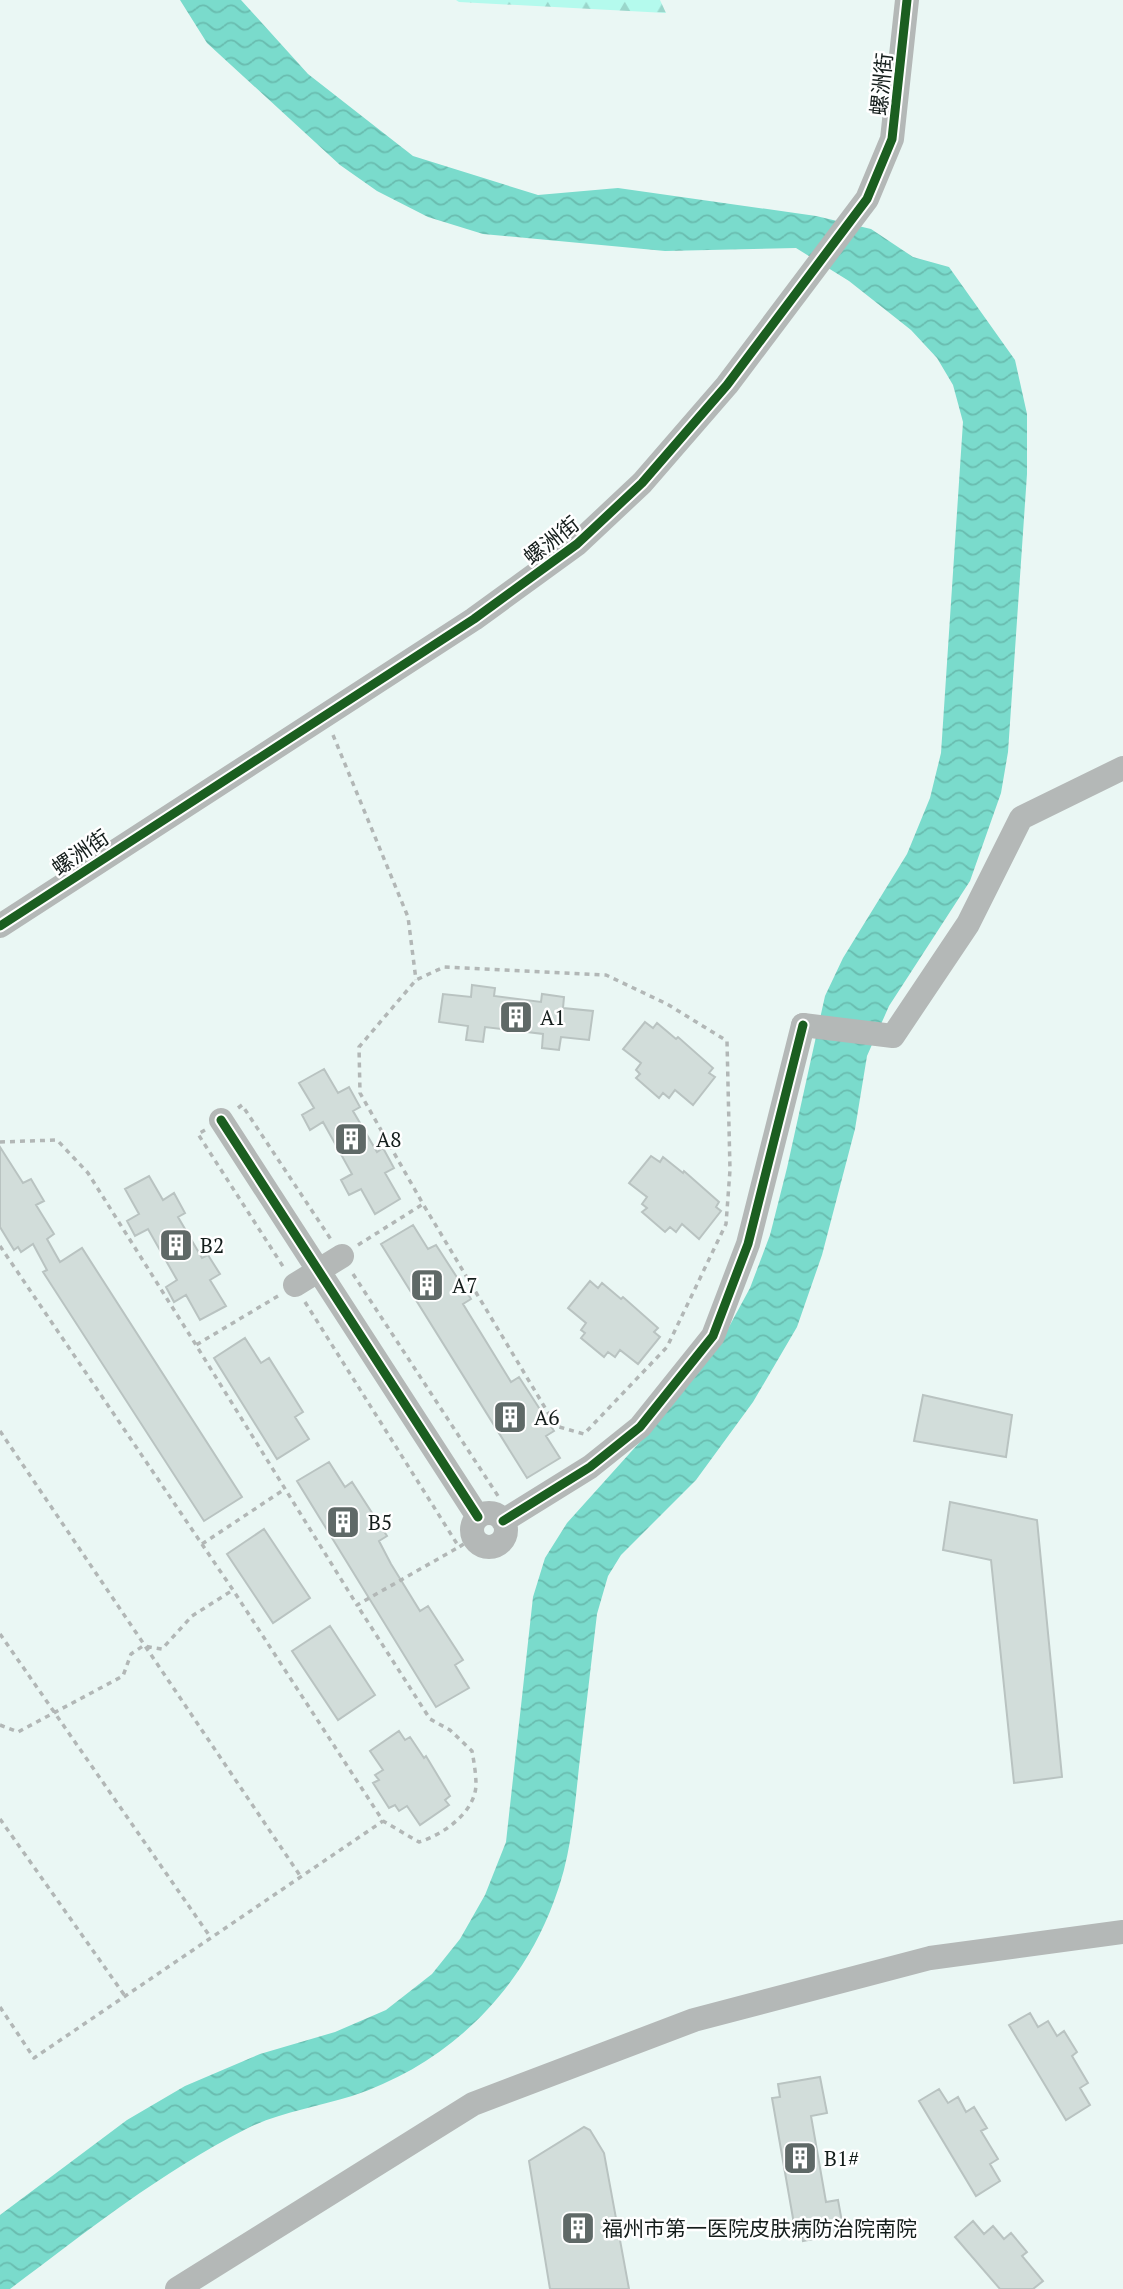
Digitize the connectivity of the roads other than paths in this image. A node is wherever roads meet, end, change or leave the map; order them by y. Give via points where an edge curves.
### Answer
1 (907, 0) edge
2 (1123, 768) edge
3 (0, 926) edge
4 (220, 1120) road end
5 (342, 1256) road end
6 (319, 1271) junction
7 (295, 1285) road end
8 (1123, 1932) edge
9 (177, 2289) edge

1 - 3 street, 螺洲街 via 892,139 857,215 702,416 610,515 483,612
2 - 6 street, bridge via 1021,818 968,925 893,1036 803,1026 748,1244 713,1336 640,1427 590,1467 507,1518 488,1513 470,1534
4 - 6 street
5 - 6 street
6 - 7 street
8 - 9 street via 930,1958 694,2020 473,2104

